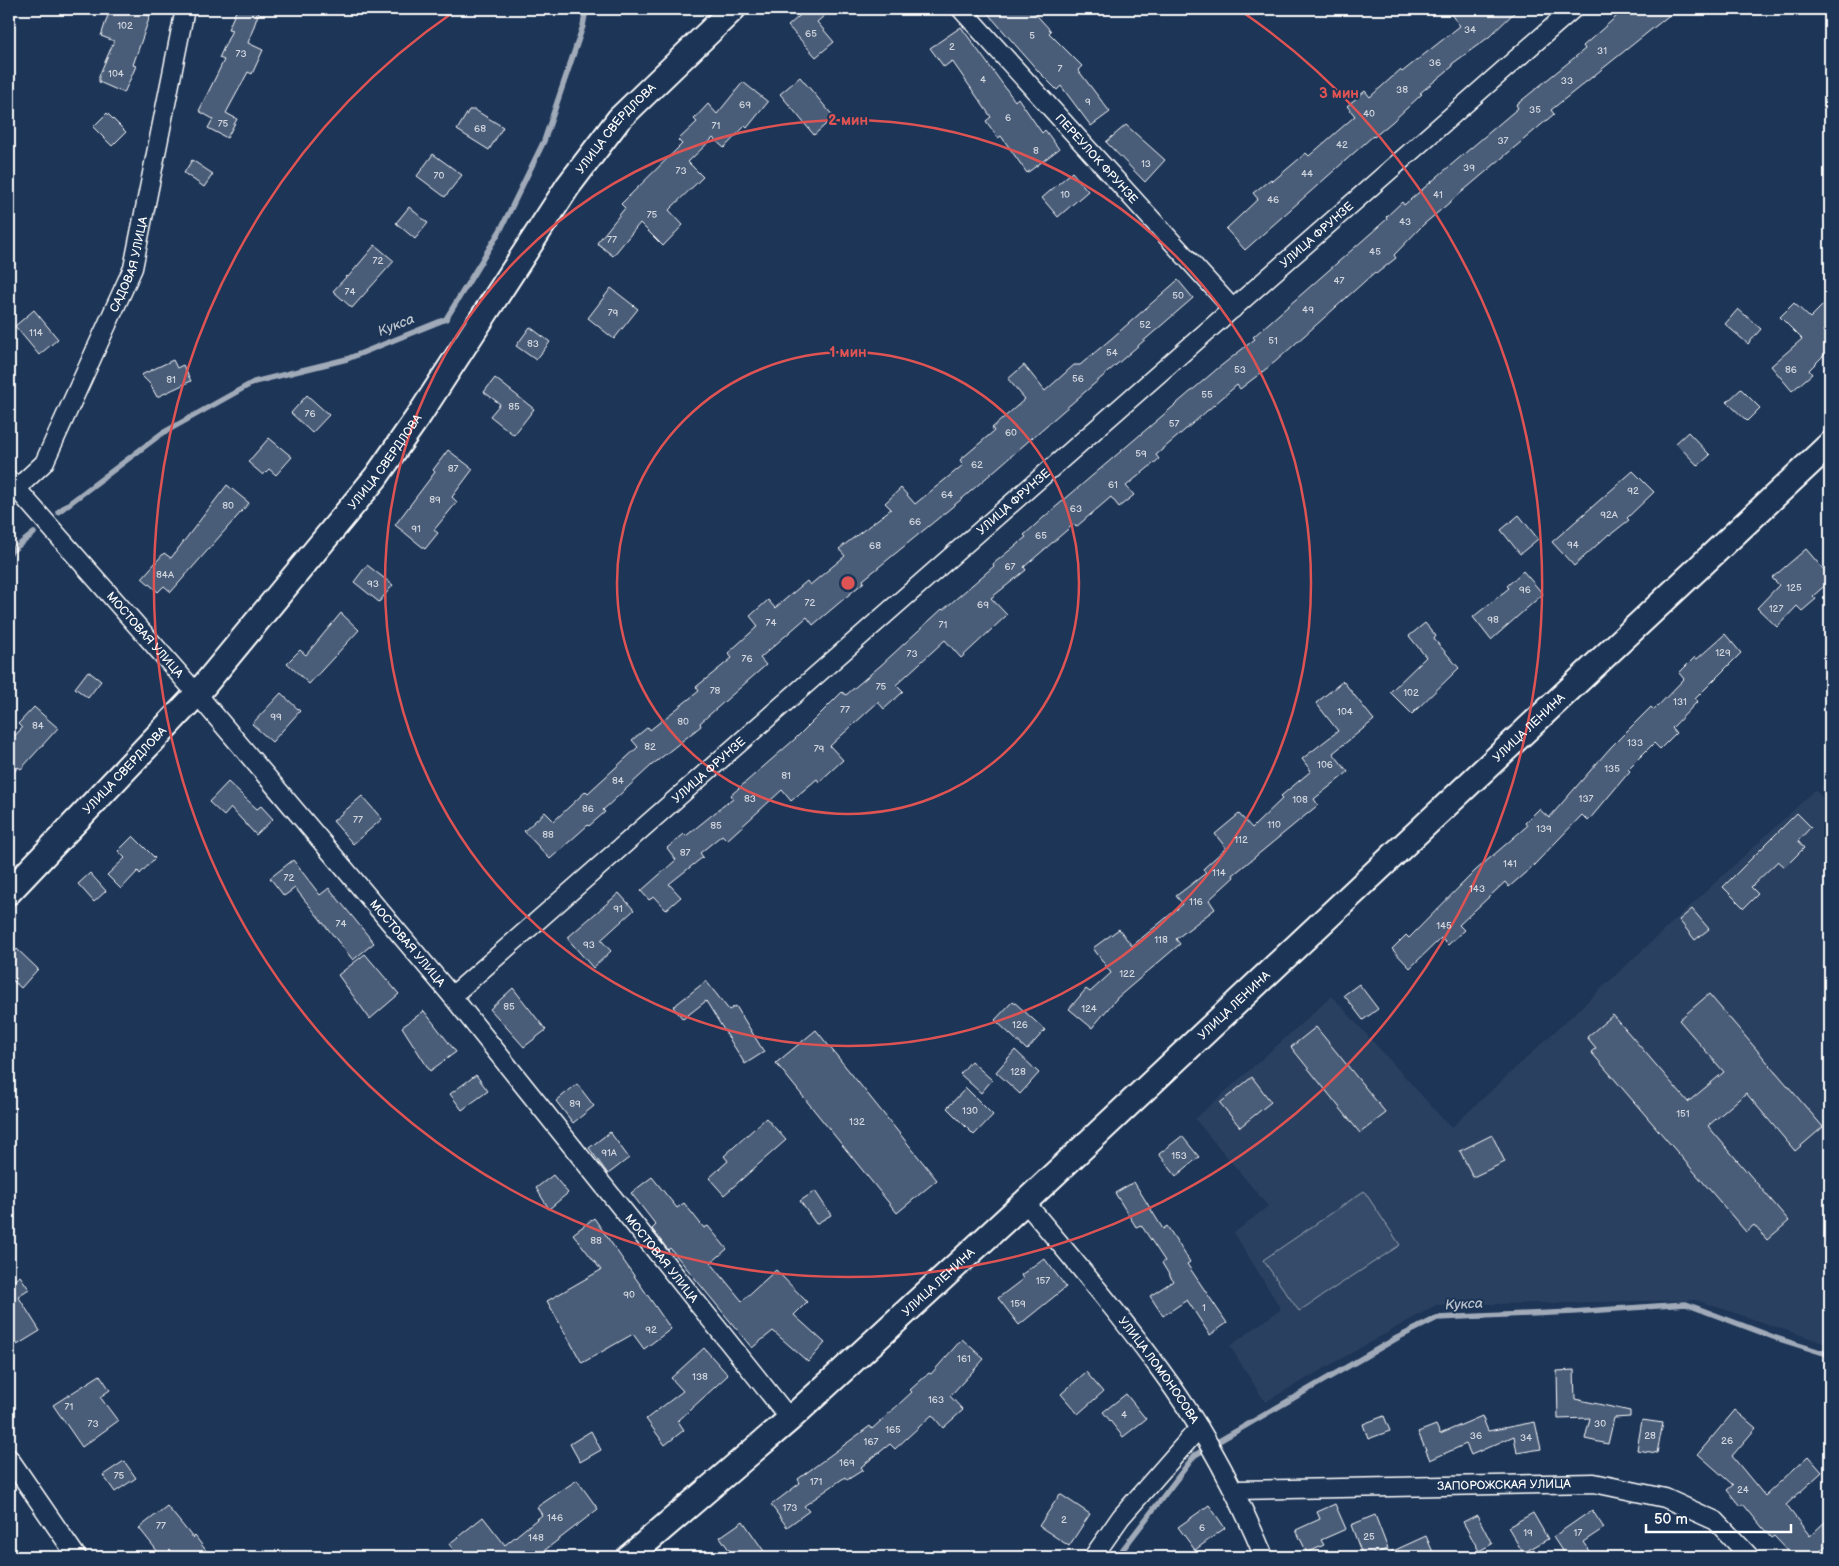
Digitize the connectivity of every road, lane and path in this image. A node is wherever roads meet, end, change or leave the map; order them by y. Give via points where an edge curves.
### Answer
1 (185, 9) edge
2 (732, 9) edge
3 (961, 9) edge
4 (1573, 9) edge
5 (1233, 309) junction
6 (1830, 444) edge
7 (11, 487) edge
8 (197, 694) junction
9 (9, 892) edge
10 (452, 996) junction
11 (1025, 1202) junction
12 (790, 1420) junction
13 (1202, 1433) junction
14 (9, 1458) edge
15 (1235, 1490) junction
16 (77, 1557) edge
17 (629, 1557) edge
18 (1093, 1557) edge
19 (1264, 1557) edge
20 (1750, 1557) edge

1 - 7 street, САДОВАЯ УЛИЦА via 133,268 44,463
2 - 8 street, УЛИЦА СВЕРДЛОВА via 619,119 568,186 376,477
3 - 5 street, ПЕРЕУЛОК ФРУНЗЕ
4 - 5 street, УЛИЦА ФРУНЗЕ
5 - 10 street, УЛИЦА ФРУНЗЕ
6 - 11 street, УЛИЦА ЛЕНИНА
7 - 8 street, МОСТОВАЯ УЛИЦА
8 - 9 street, УЛИЦА СВЕРДЛОВА
8 - 10 street, МОСТОВАЯ УЛИЦА
10 - 12 street, МОСТОВАЯ УЛИЦА
11 - 12 street, УЛИЦА ЛЕНИНА
11 - 13 street, УЛИЦА ЛОМОНОСОВА via 1162,1372
12 - 17 street, УЛИЦА ЛЕНИНА
13 - 15 street, УЛИЦА ЛОМОНОСОВА
13 - 18 street via 1121,1517
14 - 16 street
15 - 19 street, УЛИЦА ЛОМОНОСОВА
15 - 20 street, ЗАПОРОЖСКАЯ УЛИЦА via 1594,1483 1665,1498 1716,1521

